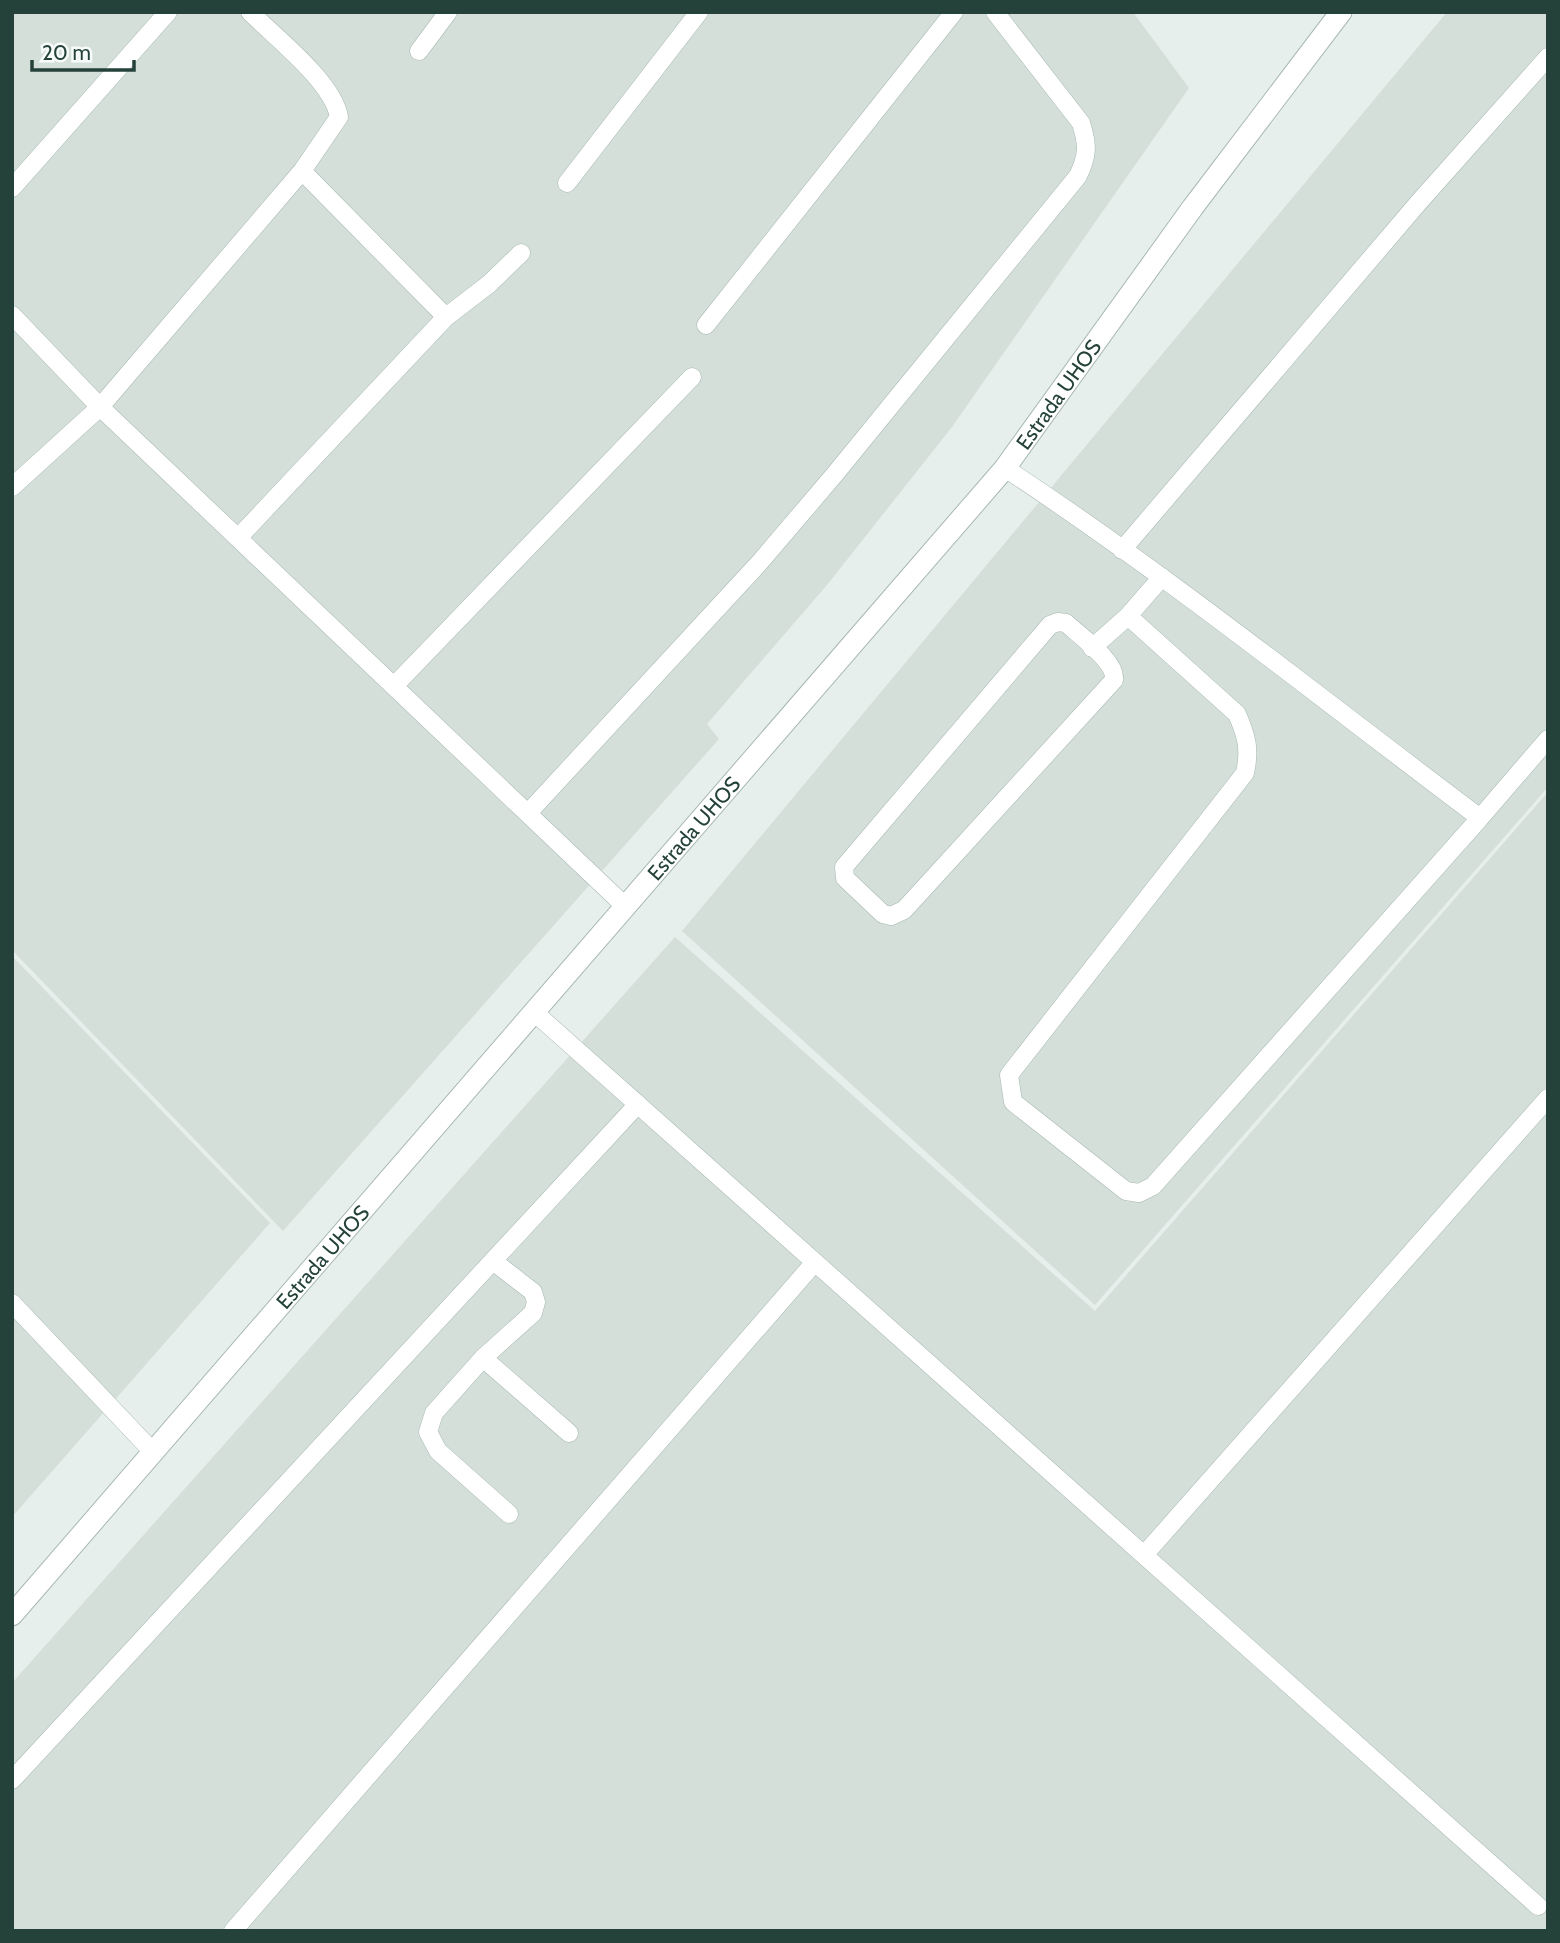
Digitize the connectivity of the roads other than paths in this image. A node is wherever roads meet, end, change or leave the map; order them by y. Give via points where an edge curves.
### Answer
1 (169, 12) edge
2 (250, 12) edge
3 (448, 12) edge
4 (699, 12) edge
5 (954, 12) edge
6 (995, 12) edge
7 (1341, 12) edge
8 (419, 51) dead end
9 (1548, 57) edge
10 (302, 171) junction
11 (566, 183) dead end
12 (12, 188) edge
13 (521, 253) dead end
14 (12, 315) edge
15 (446, 317) junction
16 (706, 325) dead end
17 (692, 377) dead end
18 (100, 407) junction
19 (1005, 468) junction
20 (12, 487) edge
21 (238, 538) junction
22 (1122, 550) junction
23 (1162, 578) junction
24 (1128, 616) junction
25 (1092, 648) junction
26 (394, 687) junction
27 (1548, 739) edge
28 (528, 813) junction
29 (1480, 818) junction
30 (626, 907) junction
31 (534, 1012) junction
32 (1548, 1098) edge
33 (638, 1104) junction
34 (493, 1261) junction
35 (815, 1262) junction
36 (12, 1303) edge
37 (483, 1357) junction
38 (569, 1433) dead end
39 (153, 1452) junction
40 (509, 1514) dead end
41 (1144, 1555) junction
42 (12, 1615) edge
43 (12, 1780) edge
44 (1538, 1906) dead end
45 (233, 1931) edge

1 - 12 lane
2 - 10 lane via 328,88 337,105 340,117
3 - 8 lane
4 - 11 lane
5 - 16 lane
6 - 28 lane via 1081,123 1087,158 1078,176 760,562
7 - 19 street, Estrada UHOS
9 - 22 lane
10 - 15 lane
10 - 18 lane
13 - 15 lane
14 - 18 lane
15 - 21 lane
17 - 26 lane
18 - 20 lane
18 - 21 lane
19 - 22 lane
19 - 30 street, Estrada UHOS
21 - 26 lane
22 - 23 lane
23 - 24 lane
23 - 29 lane
24 - 25 lane
24 - 29 lane via 1237,714 1249,755 1245,773 1009,1074 1013,1102 1126,1191 1139,1193 1153,1186
25 - 25 lane via 1066,623 1050,625 844,867 845,877 883,914 904,910 1114,680 1110,664
26 - 28 lane
27 - 29 lane
28 - 30 lane
30 - 31 street, Estrada UHOS
31 - 33 lane
31 - 39 street, Estrada UHOS
32 - 41 lane
33 - 34 lane
33 - 35 lane
34 - 37 lane via 533,1292 536,1302 533,1313
34 - 43 lane
35 - 41 lane
35 - 45 lane
36 - 39 lane
37 - 38 lane
37 - 40 lane via 434,1413 428,1432 438,1451
39 - 42 street, Estrada UHOS
41 - 44 lane

